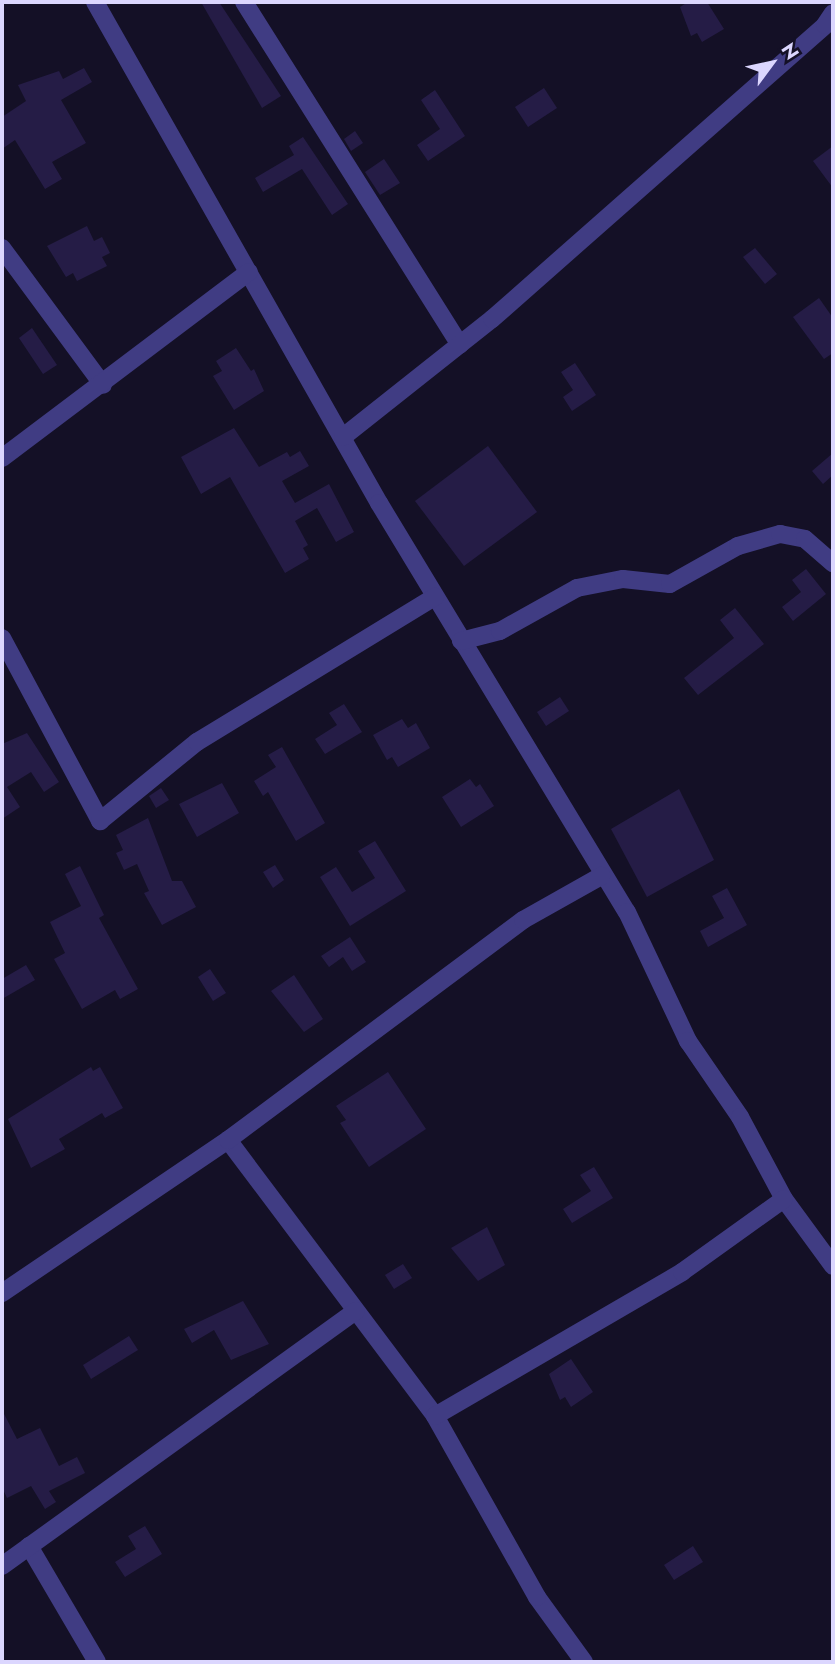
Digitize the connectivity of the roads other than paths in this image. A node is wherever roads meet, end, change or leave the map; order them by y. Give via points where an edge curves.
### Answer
1 (96, 2) edge
2 (243, 2) edge
3 (833, 13) edge
4 (2, 248) edge
5 (249, 272) junction
6 (460, 345) junction
7 (103, 385) junction
8 (344, 437) junction
9 (2, 458) edge
10 (833, 564) edge
11 (435, 597) junction
12 (2, 638) edge
13 (461, 641) junction
14 (601, 876) junction
15 (228, 1140) junction
16 (784, 1199) junction
17 (833, 1266) edge
18 (2, 1293) edge
19 (356, 1311) junction
20 (435, 1416) junction
21 (29, 1546) junction
22 (2, 1566) edge
23 (97, 1662) edge
24 (584, 1662) edge

1 - 5 street
2 - 6 street
3 - 6 street via 825,25
4 - 7 street
5 - 7 street
5 - 8 street
6 - 8 street
7 - 9 street
8 - 11 street
10 - 13 street via 805,539 780,534 738,546 670,584 623,579 577,588 500,631
11 - 12 street via 197,742 100,821
11 - 13 street
13 - 14 street
14 - 15 street via 523,920
14 - 16 street via 627,912 688,1041 740,1117
15 - 18 street
15 - 19 street
16 - 17 street
16 - 20 street via 682,1272
19 - 20 street
19 - 21 street
20 - 24 street via 537,1597
21 - 22 street
21 - 23 street

